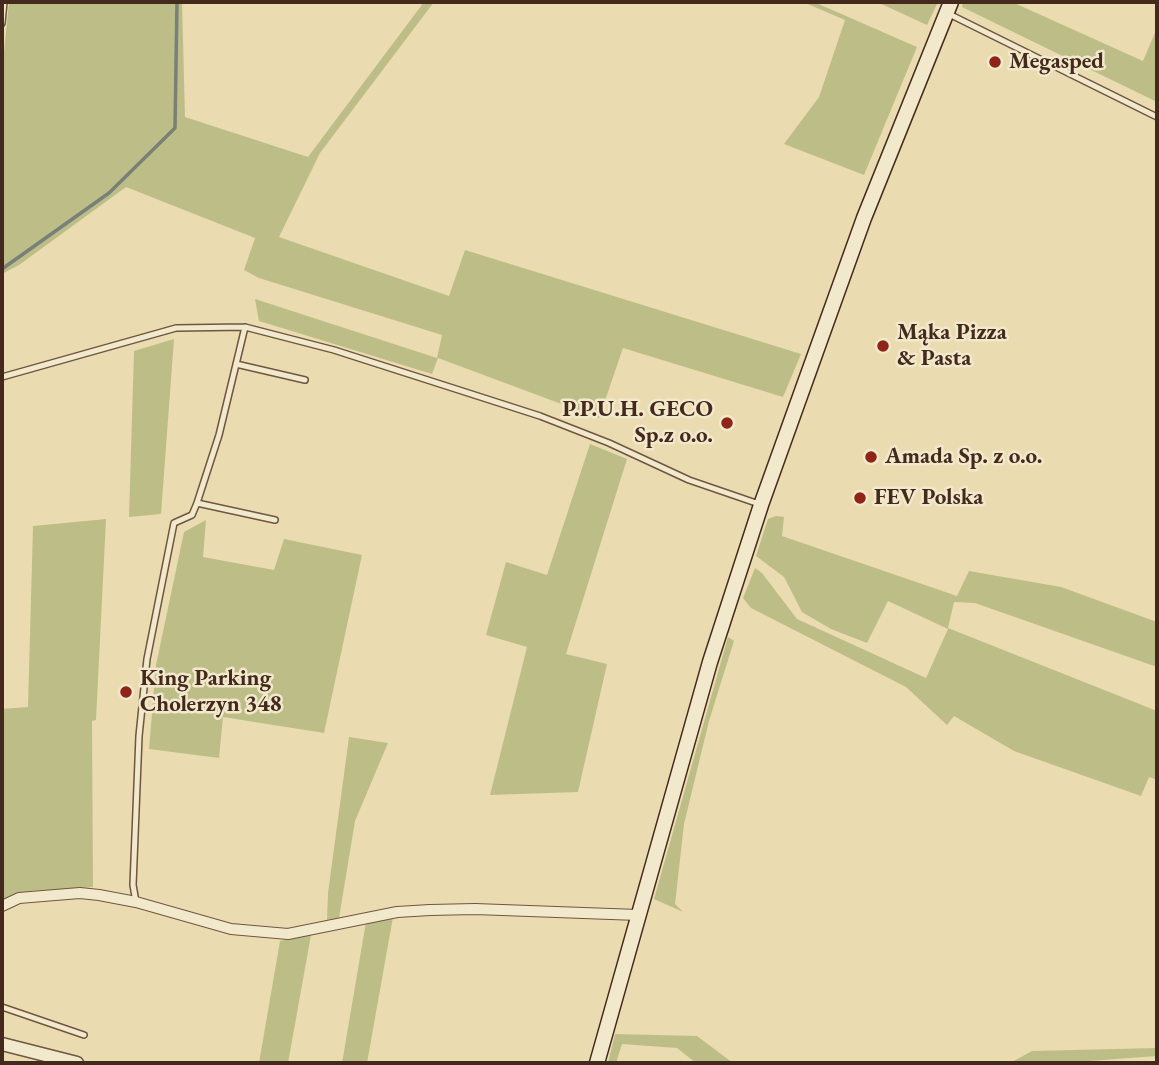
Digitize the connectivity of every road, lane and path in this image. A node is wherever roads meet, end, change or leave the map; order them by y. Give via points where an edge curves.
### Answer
1 (4, 2) edge
2 (949, 8) edge
3 (2, 23) edge
4 (1157, 117) edge
5 (245, 327) junction
6 (236, 364) junction
7 (2, 377) edge
8 (305, 380) dead end
9 (198, 503) junction
10 (761, 505) junction
11 (275, 520) dead end
12 (136, 902) junction
13 (2, 906) edge
14 (638, 915) junction
15 (2, 1007) edge
16 (84, 1035) dead end
17 (2, 1044) edge
18 (77, 1063) edge
19 (597, 1063) edge

1 - 3 lane
2 - 4 lane
2 - 10 main road via 864,218
5 - 6 lane
5 - 7 lane via 176,328
5 - 10 lane via 334,350 540,416 689,480
6 - 8 lane
6 - 9 lane
9 - 11 lane
9 - 12 lane via 192,515 174,523 147,659 139,736
10 - 14 main road via 710,662
12 - 13 street via 80,893 19,898
12 - 14 street via 231,929 267,934 430,910
14 - 19 main road
15 - 16 lane
17 - 18 street

